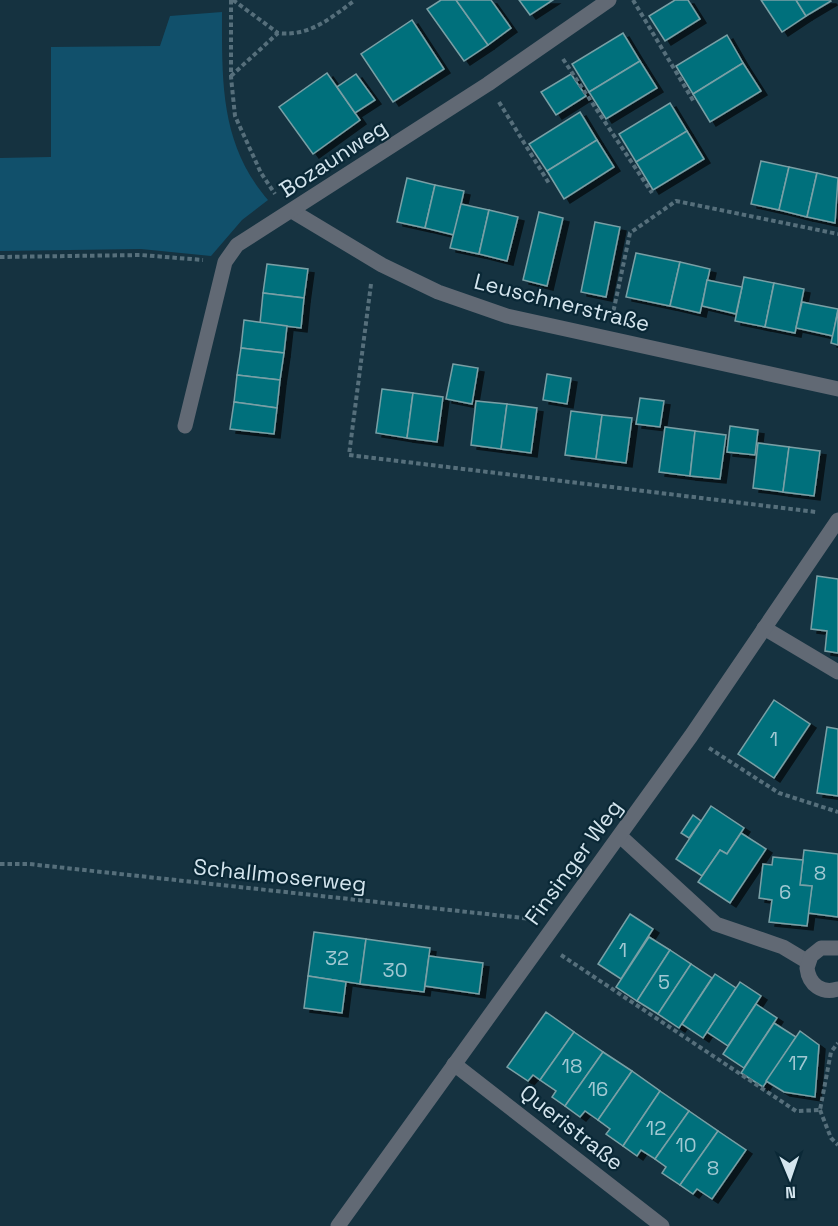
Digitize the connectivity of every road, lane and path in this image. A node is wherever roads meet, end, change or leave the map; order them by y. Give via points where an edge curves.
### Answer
1 (232, 0) edge
2 (355, 0) edge
3 (609, 0) edge
4 (633, 0) edge
5 (278, 33) junction
6 (551, 41) junction
7 (231, 77) junction
8 (488, 84) junction
9 (694, 102) dead end
10 (550, 186) dead end
11 (652, 193) dead end
12 (292, 211) junction
13 (838, 234) edge
14 (0, 257) edge
15 (225, 262) junction
16 (382, 265) junction
17 (614, 309) dead end
18 (838, 389) edge
19 (185, 426) dead end
20 (833, 517) edge
21 (764, 628) junction
22 (838, 672) edge
23 (691, 736) junction
24 (838, 812) edge
25 (620, 836) junction
26 (0, 864) edge
27 (557, 922) junction
28 (541, 943) junction
29 (838, 948) edge
30 (808, 962) junction
31 (838, 989) edge
32 (838, 1043) edge
33 (454, 1064) junction
34 (820, 1110) junction
35 (838, 1145) edge
36 (338, 1226) edge
37 (662, 1226) edge

1 - 5 path
1 - 7 path
2 - 5 path via 326,21 296,35
3 - 6 street, Bozaunweg
4 - 9 path
5 - 7 path
6 - 8 street, Bozaunweg
6 - 11 path
7 - 12 path via 236,116 261,173
8 - 10 path
8 - 12 street, Bozaunweg
12 - 15 street, Bozaunweg via 237,245
12 - 16 street, Leuschnerstraße
13 - 17 path via 676,201 630,233
14 - 15 path via 141,255
15 - 19 street, Bozaunweg
16 - 18 street, Leuschnerstraße via 438,292 507,316
16 - 20 path via 369,289 350,455
20 - 21 street, Finsinger Weg
21 - 22 street
21 - 23 street, Finsinger Weg
23 - 24 path via 779,793
23 - 25 street, Finsinger Weg
25 - 27 street, Finsinger Weg
25 - 30 street via 716,924 783,947
26 - 27 path, Schallmoserweg via 29,864
27 - 28 street, Finsinger Weg
28 - 33 street, Finsinger Weg
28 - 34 path via 796,1111
29 - 30 street via 821,948
30 - 31 street via 808,975 815,986 827,991
32 - 34 path via 831,1052
33 - 36 street, Finsinger Weg
33 - 37 street, Queristraße
34 - 35 path via 831,1138

